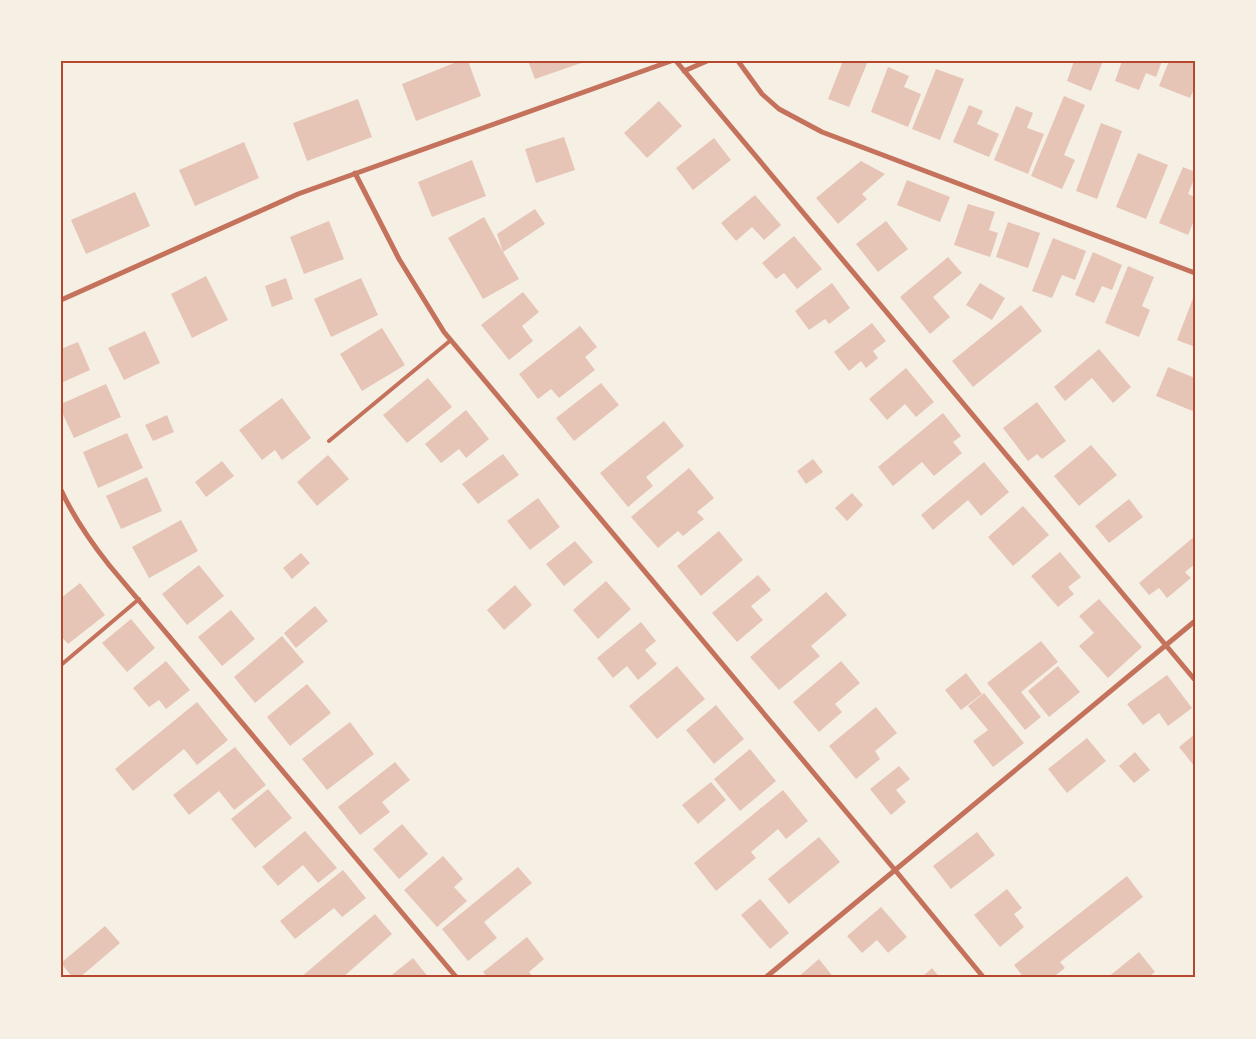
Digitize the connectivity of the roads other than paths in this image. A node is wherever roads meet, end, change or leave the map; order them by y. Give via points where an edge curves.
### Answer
1 (671, 61) edge
2 (676, 61) edge
3 (707, 61) edge
4 (738, 61) edge
5 (684, 71) junction
6 (356, 173) junction
7 (1195, 274) edge
8 (61, 300) edge
9 (451, 340) junction
10 (329, 441) dead end
11 (61, 490) edge
12 (139, 599) junction
13 (1195, 621) edge
14 (1165, 646) junction
15 (61, 665) edge
16 (1195, 680) edge
17 (895, 870) junction
18 (457, 978) edge
19 (765, 978) edge
20 (984, 978) edge

1 - 6 street
2 - 5 street
3 - 5 street
4 - 7 street via 762,94 779,109 822,132
5 - 14 street
6 - 8 street via 298,194
6 - 9 street via 398,260
9 - 10 lane
9 - 17 street
11 - 12 street via 89,540
12 - 15 lane
12 - 18 street
13 - 14 street
14 - 16 street
14 - 17 street
17 - 19 street
17 - 20 street

